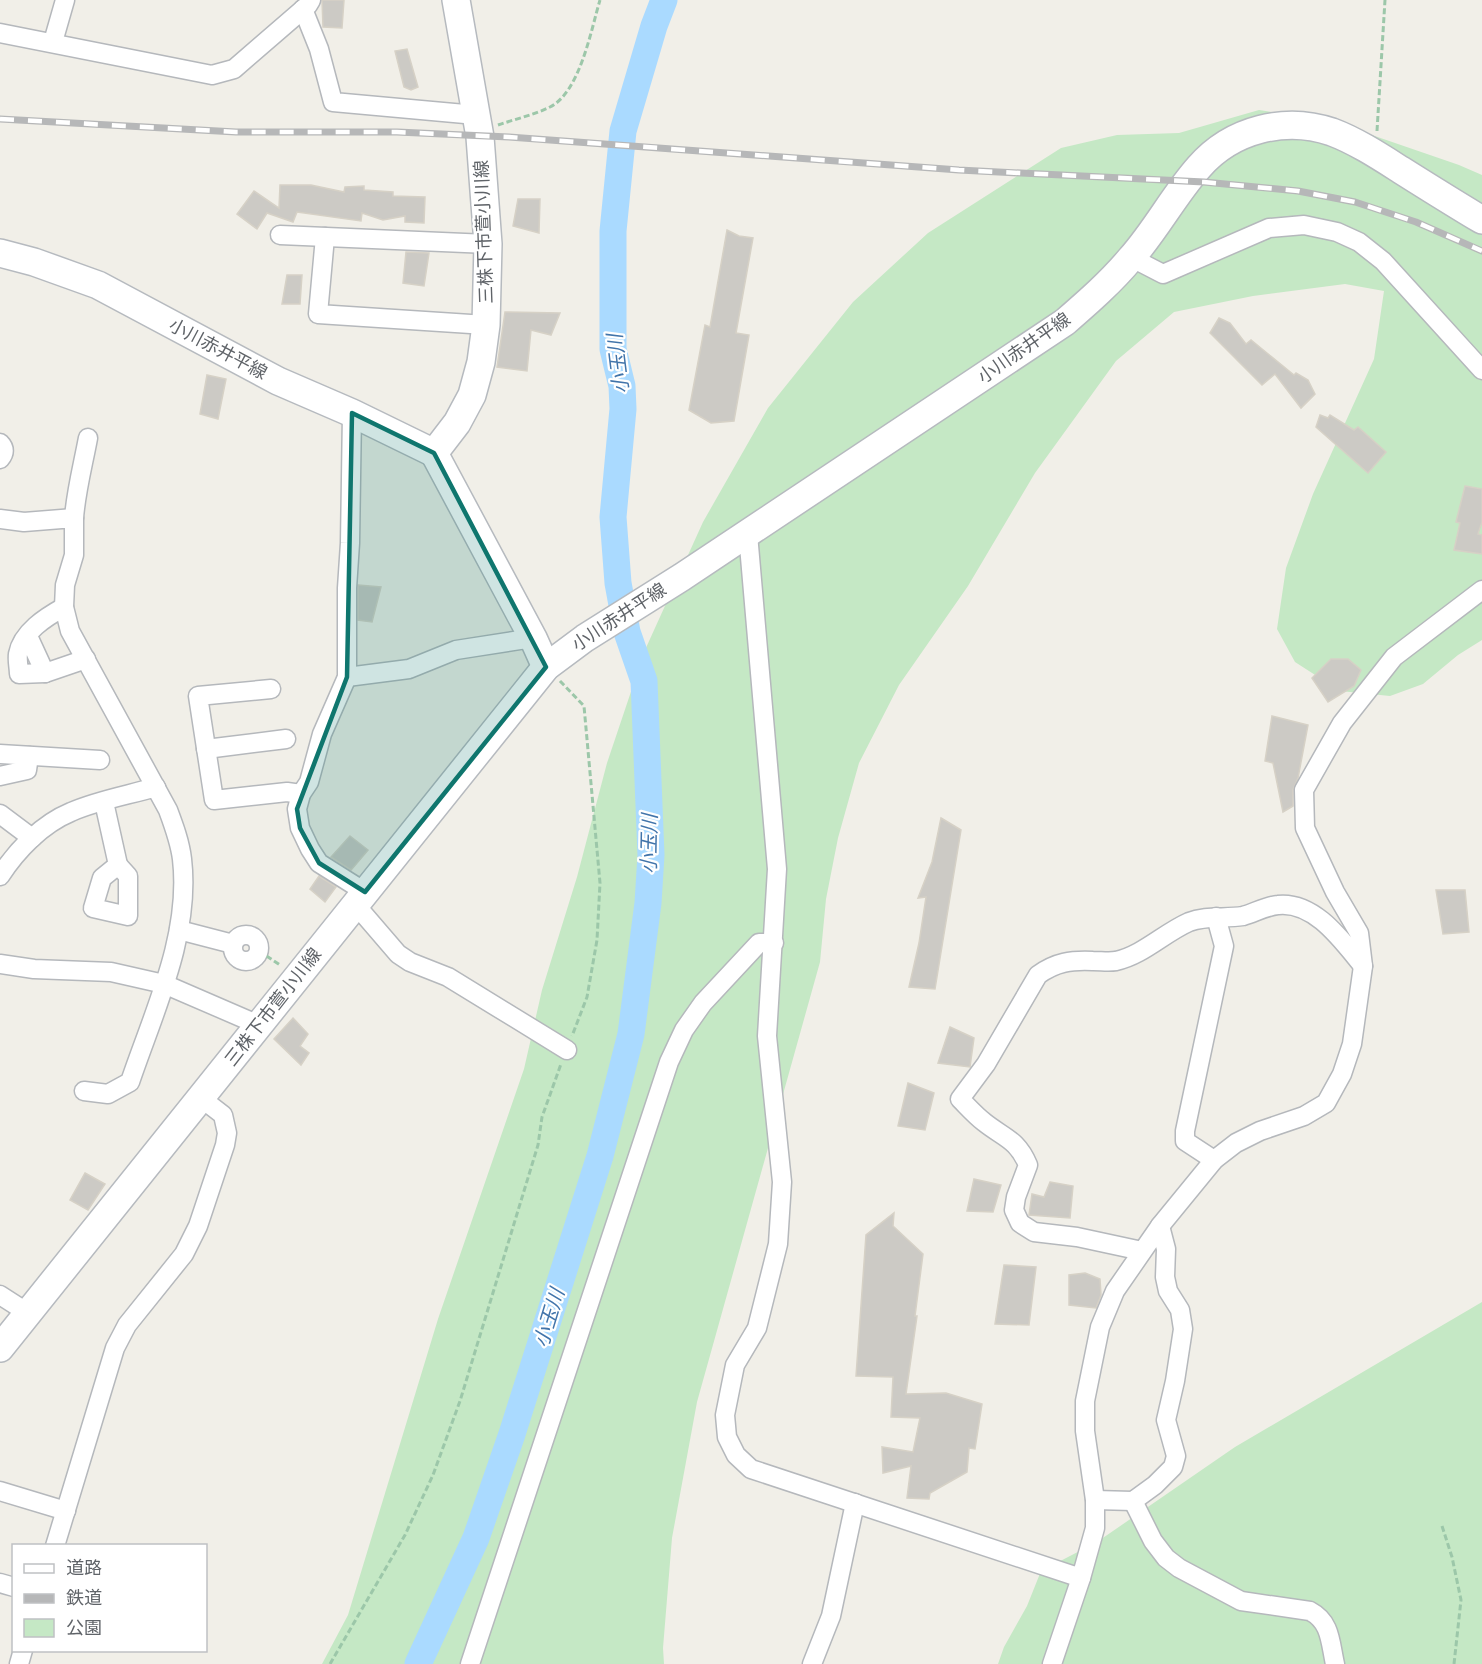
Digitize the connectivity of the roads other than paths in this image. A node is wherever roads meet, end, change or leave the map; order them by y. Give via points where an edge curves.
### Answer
1 (65, 0) edge
2 (456, 0) edge
3 (307, 5) edge
4 (0, 33) edge
5 (53, 42) junction
6 (477, 121) junction
7 (1482, 220) edge
8 (280, 236) dead end
9 (325, 237) junction
10 (488, 244) junction
11 (0, 253) edge
12 (1131, 258) junction
13 (486, 325) junction
14 (1482, 370) edge
15 (352, 413) junction
16 (88, 438) dead end
17 (0, 443) edge
18 (434, 453) junction
19 (0, 459) edge
20 (74, 518) junction
21 (0, 519) edge
22 (748, 534) junction
23 (1482, 590) edge
24 (64, 607) junction
25 (533, 638) junction
26 (86, 660) junction
27 (546, 667) junction
28 (347, 677) junction
29 (271, 689) dead end
30 (286, 739) dead end
31 (206, 749) junction
32 (0, 754) edge
33 (29, 756) junction
34 (100, 760) dead end
35 (0, 776) edge
36 (156, 787) junction
37 (301, 794) junction
38 (104, 802) junction
39 (0, 814) edge
40 (32, 838) junction
41 (118, 865) dead end
42 (0, 876) edge
43 (360, 898) junction
44 (1216, 917) junction
45 (179, 930) junction
46 (774, 943) junction
47 (259, 951) road end
48 (0, 964) edge
49 (1363, 966) junction
50 (164, 984) junction
51 (259, 1025) junction
52 (567, 1050) road end
53 (84, 1091) dead end
54 (201, 1098) junction
55 (1214, 1160) junction
56 (1160, 1226) junction
57 (1142, 1251) junction
58 (0, 1295) edge
59 (28, 1313) junction
60 (0, 1348) edge
61 (0, 1491) edge
62 (1095, 1500) junction
63 (1133, 1501) junction
64 (855, 1503) junction
65 (66, 1511) junction
66 (55, 1544) edge
67 (1081, 1578) junction
68 (470, 1664) edge
69 (812, 1664) edge
70 (1052, 1664) edge
71 (1335, 1664) edge

1 - 5 street
2 - 6 main road, 三株下市萱小川線
3 - 5 street via 234,69 212,75
3 - 6 street via 333,102
4 - 5 street
6 - 10 main road, 三株下市萱小川線
7 - 12 main road, 小川赤井平線 via 1332,132 1276,126 1248,132 1222,146 1199,166
8 - 9 street
9 - 10 street
9 - 13 street via 318,314
10 - 13 main road, 三株下市萱小川線
11 - 15 main road, 小川赤井平線 via 99,285 278,381
12 - 14 street via 1162,274 1269,228 1304,225 1337,232 1359,242 1383,261
12 - 22 main road, 小川赤井平線 via 1065,322
13 - 18 main road, 三株下市萱小川線 via 482,362 471,395 457,423
15 - 18 main road, 小川赤井平線
15 - 28 street
16 - 20 street
17 - 19 street via 4,454
18 - 25 main road
20 - 21 street via 44,522
20 - 24 street via 74,555 65,585
22 - 27 main road, 小川赤井平線
22 - 46 street via 777,869
23 - 49 street via 1394,657 1342,723 1304,790 1305,828 1359,933
24 - 26 street via 70,631
24 - 26 street via 41,620 28,636 45,673
25 - 27 main road
25 - 28 street via 456,650 410,669
26 - 36 street
27 - 43 main road, 三株下市萱小川線
28 - 37 street via 322,734 309,782
29 - 31 street via 198,696
30 - 31 street
31 - 37 street via 214,800
32 - 33 street
33 - 34 street
33 - 35 street via 27,770
36 - 38 street
36 - 45 street via 168,810 182,858 183,907
37 - 43 street via 297,808 309,849 319,863
38 - 40 street via 71,812
38 - 41 street
39 - 40 street
40 - 42 street
43 - 51 main road, 三株下市萱小川線
43 - 52 street via 398,954 448,977
44 - 49 street via 1242,916 1278,904 1293,906 1330,926
44 - 55 street via 1224,946 1185,1131 1185,1141 1190,1146
44 - 57 street via 1187,923 1116,961 1072,960 1049,967 1038,975 986,1065 960,1099 984,1122 1013,1141 1025,1156 1028,1165 1014,1210 1020,1223 1034,1232
45 - 47 street via 233,944 234,954 240,960 250,961
45 - 50 street
46 - 64 street via 767,1036 782,1182 778,1244 757,1328 735,1365 725,1415 727,1437 736,1455 751,1469
46 - 68 street via 759,943 703,1002 669,1062
48 - 50 street via 111,972
49 - 55 street via 1352,1044 1342,1074 1326,1102 1304,1116 1236,1143
50 - 51 street
50 - 53 street via 130,1082 108,1094
51 - 54 main road, 三株下市萱小川線
54 - 59 main road, 三株下市萱小川線
54 - 65 street via 223,1115 225,1145 198,1226 184,1254 127,1325 115,1348
55 - 56 street
56 - 57 street
56 - 63 street via 1166,1249 1168,1291 1180,1310 1183,1329 1166,1420 1176,1456 1173,1467
57 - 62 street via 1115,1291 1100,1327 1085,1401 1085,1431
58 - 59 street
59 - 60 main road, 三株下市萱小川線
61 - 65 street
62 - 63 street
62 - 67 street via 1095,1528
63 - 71 street via 1153,1541 1179,1568 1240,1600 1318,1615 1326,1624
64 - 67 street
64 - 69 street via 831,1616
65 - 66 street
67 - 70 street

